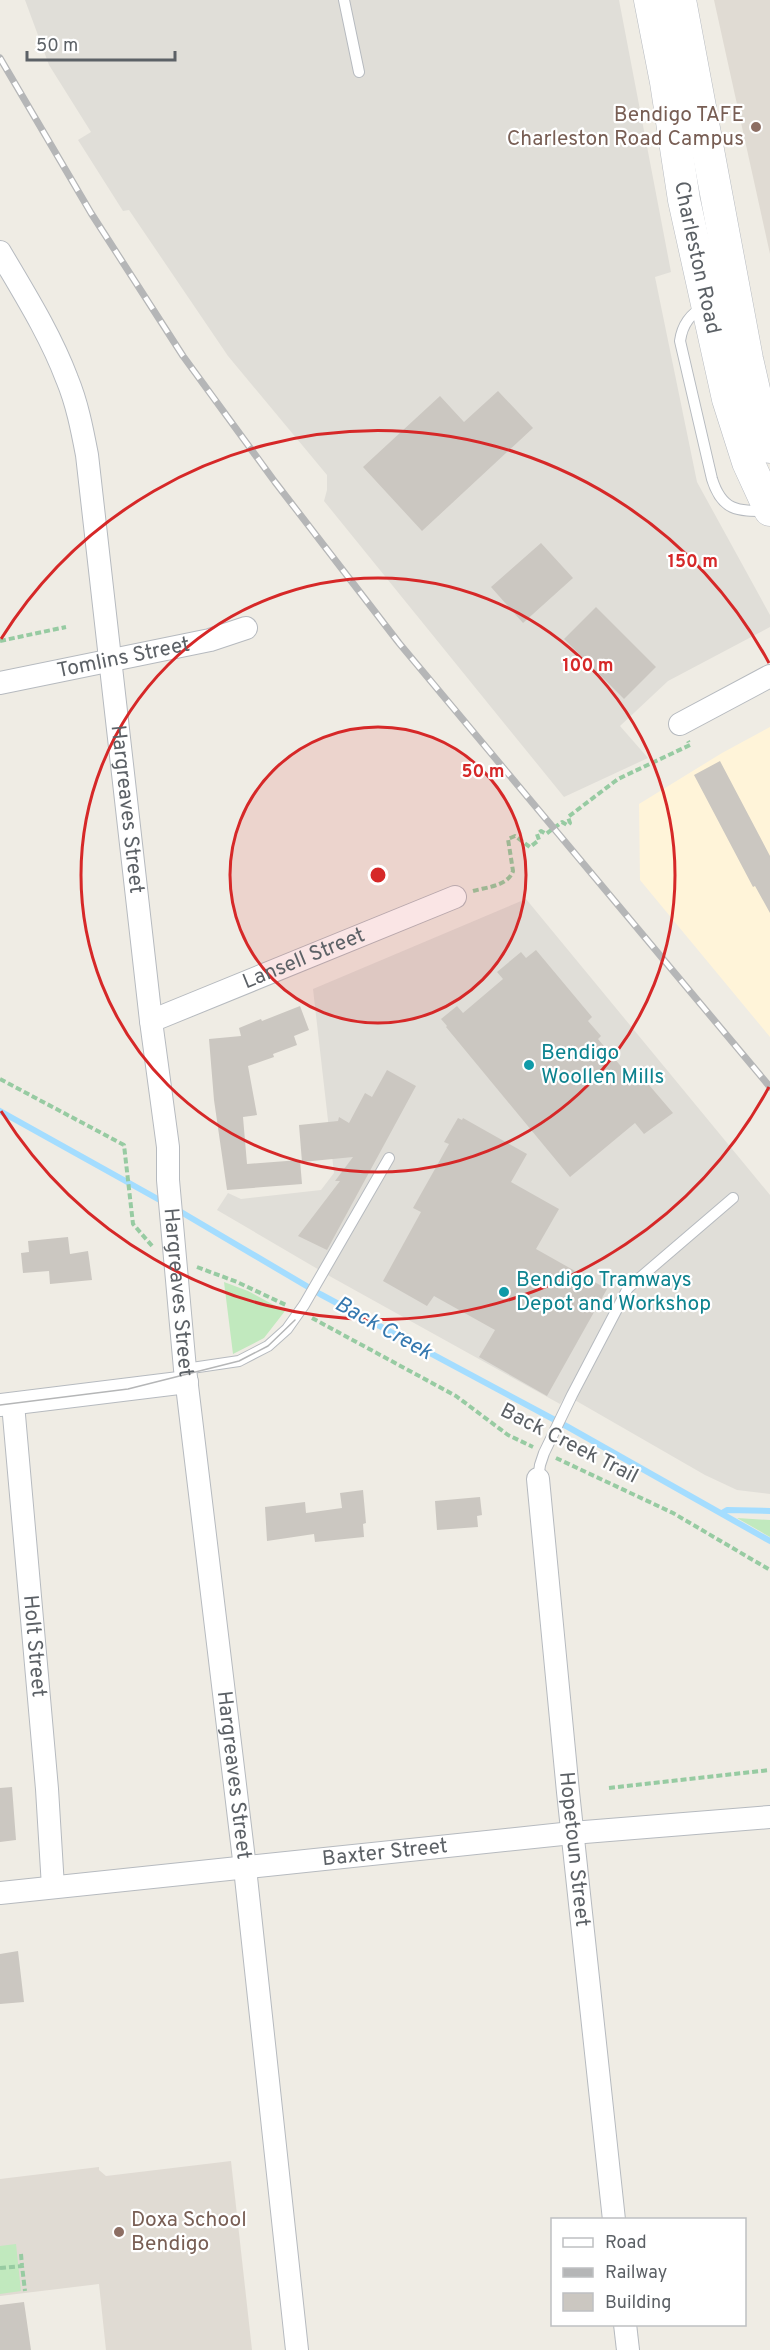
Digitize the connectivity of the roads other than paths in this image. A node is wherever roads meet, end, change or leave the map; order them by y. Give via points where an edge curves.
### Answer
1 (344, 0) edge
2 (650, 0) edge
3 (680, 0) edge
4 (359, 72) dead end
5 (0, 252) edge
6 (722, 304) junction
7 (770, 447) edge
8 (770, 511) edge
9 (246, 628) dead end
10 (110, 661) junction
11 (770, 675) edge
12 (0, 683) edge
13 (680, 724) road end
14 (455, 897) road end
15 (151, 1021) junction
16 (389, 1158) dead end
17 (733, 1197) dead end
18 (186, 1375) junction
19 (7, 1404) edge
20 (538, 1479) joint
21 (770, 1817) edge
22 (572, 1833) junction
23 (245, 1868) junction
24 (53, 1887) junction
25 (0, 1893) edge
26 (614, 2218) edge
27 (625, 2326) edge
28 (297, 2350) edge
29 (628, 2350) edge

1 - 4 lane
2 - 6 street, Charleston Road via 684,201
3 - 6 street, Charleston Road
5 - 10 street, Hargreaves Street via 54,347 80,418
6 - 7 street, Charleston Road
6 - 8 street, Charleston Road via 728,399 748,462
9 - 10 street, Tomlins Street via 210,640
10 - 12 street, Tomlins Street
10 - 15 street, Hargreaves Street
11 - 13 street
14 - 15 street, Lansell Street
15 - 18 street, Hargreaves Street via 168,1148
16 - 18 lane via 302,1308 278,1338 255,1354
17 - 20 lane via 628,1288 546,1449
18 - 19 street
18 - 23 street, Hargreaves Street
19 - 24 street, Holt Street
20 - 22 street, Hopetoun Street
21 - 22 street, Baxter Street
22 - 23 street, Baxter Street
22 - 26 street, Hopetoun Street
23 - 24 street, Baxter Street
23 - 28 street, Hargreaves Street
24 - 25 street, Baxter Street
27 - 29 street

